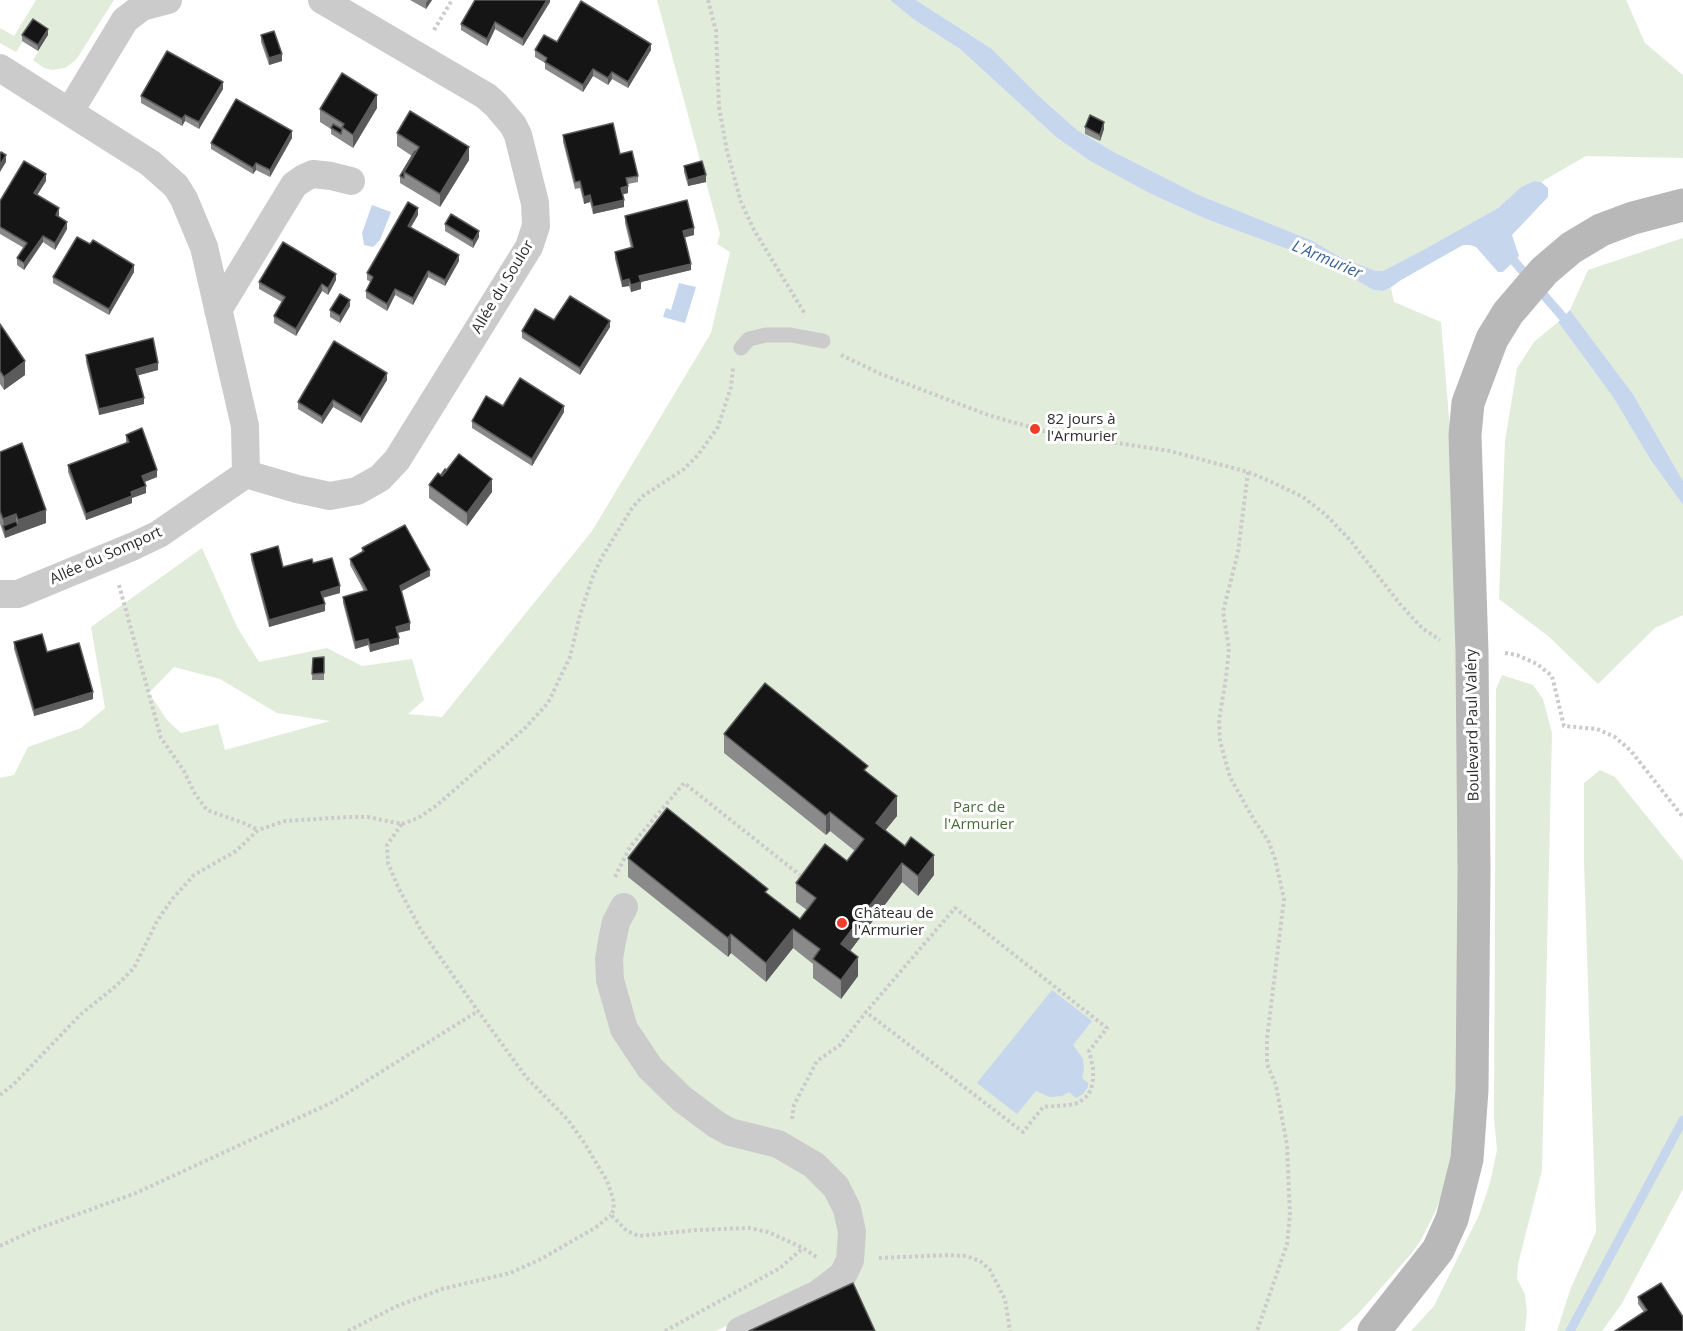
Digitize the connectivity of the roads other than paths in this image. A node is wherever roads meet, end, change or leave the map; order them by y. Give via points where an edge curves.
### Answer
1 (168, 0) edge
2 (322, 0) edge
3 (0, 68) edge
4 (70, 111) junction
5 (351, 181) dead end
6 (1683, 205) edge
7 (218, 310) junction
8 (823, 340) road end
9 (741, 348) road end
10 (246, 474) junction
11 (0, 594) edge
12 (618, 896) road end
13 (740, 1331) edge
14 (1374, 1331) edge

1 - 4 street via 142,7 125,20
2 - 10 street, Allée du Soulor via 486,96 500,110 518,135 535,203 536,225 523,257 397,460 380,478 357,491 330,496
3 - 4 street
4 - 7 street via 150,163 176,186 191,211 204,247
5 - 7 street via 313,174 294,185
6 - 14 street, Boulevard Paul Valéry via 1601,230 1572,248 1535,280 1492,339 1468,403 1465,435 1474,871 1472,1090 1467,1159 1452,1219 1438,1250
7 - 10 street via 245,426
8 - 9 lane via 765,335 749,339
10 - 11 street, Allée du Somport via 159,534 18,594
12 - 13 street via 610,980 624,1029 638,1052 665,1084 717,1125 778,1144 814,1165 839,1193 847,1209 861,1259 819,1294

